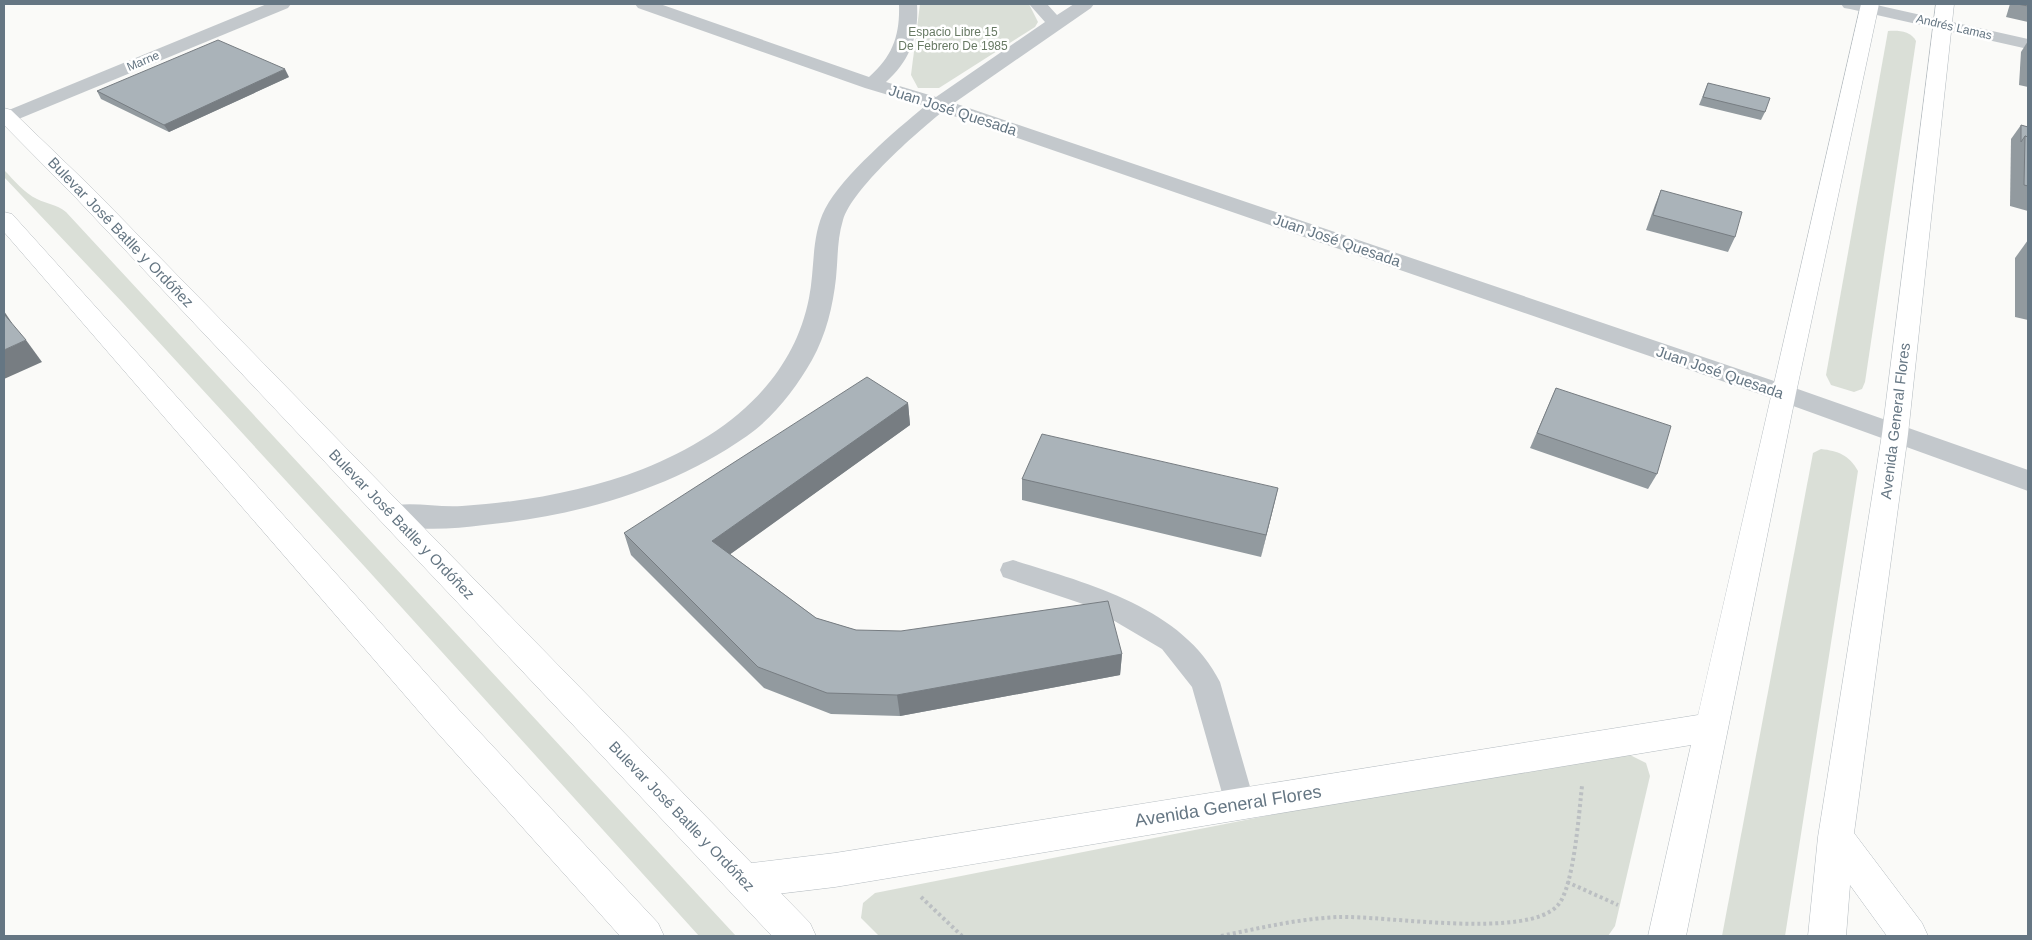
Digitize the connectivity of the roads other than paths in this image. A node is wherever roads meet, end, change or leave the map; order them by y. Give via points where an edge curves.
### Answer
1 (282, 4) edge
2 (644, 4) edge
3 (908, 4) edge
4 (1038, 4) edge
5 (1085, 4) edge
6 (1863, 5) edge
7 (1944, 14) edge
8 (1056, 24) junction
9 (2028, 44) edge
10 (872, 84) junction
11 (938, 104) junction
12 (5, 117) edge
13 (4, 219) edge
14 (1783, 393) junction
15 (1895, 434) junction
16 (2028, 481) edge
17 (393, 515) junction
18 (1013, 570) dead end
19 (1712, 727) junction
20 (1239, 804) junction
21 (1836, 837) junction
22 (744, 881) junction
23 (630, 928) edge
24 (797, 936) edge
25 (1667, 936) edge
26 (1827, 936) edge
27 (1909, 936) edge

1 - 12 street, Marne
2 - 10 street, Juan José Quesada
3 - 10 street via 902,54
4 - 8 street
5 - 8 street
6 - 7 street, Andrés Lamas
6 - 14 main road
7 - 9 street, Andrés Lamas
7 - 15 main road, Avenida General Flores
8 - 11 street
10 - 11 street, Juan José Quesada
11 - 14 street, Juan José Quesada
11 - 17 street via 885,150 842,200 831,218 820,303 800,360 756,416 734,433 651,476 535,509 461,518
12 - 17 main road, Bulevar José Batlle y Ordóñez via 85,194
13 - 23 main road
14 - 15 street, Juan José Quesada
14 - 19 main road
15 - 16 street, Juan José Quesada
15 - 21 main road, Avenida General Flores
17 - 22 main road, Bulevar José Batlle y Ordóñez
18 - 20 lane via 1099,598 1172,641 1205,682
19 - 20 main road, Avenida General Flores
19 - 25 main road
20 - 22 main road, Avenida General Flores via 835,870
21 - 26 main road, Avenida General Flores
21 - 27 main road
22 - 24 main road, Bulevar José Batlle y Ordóñez

